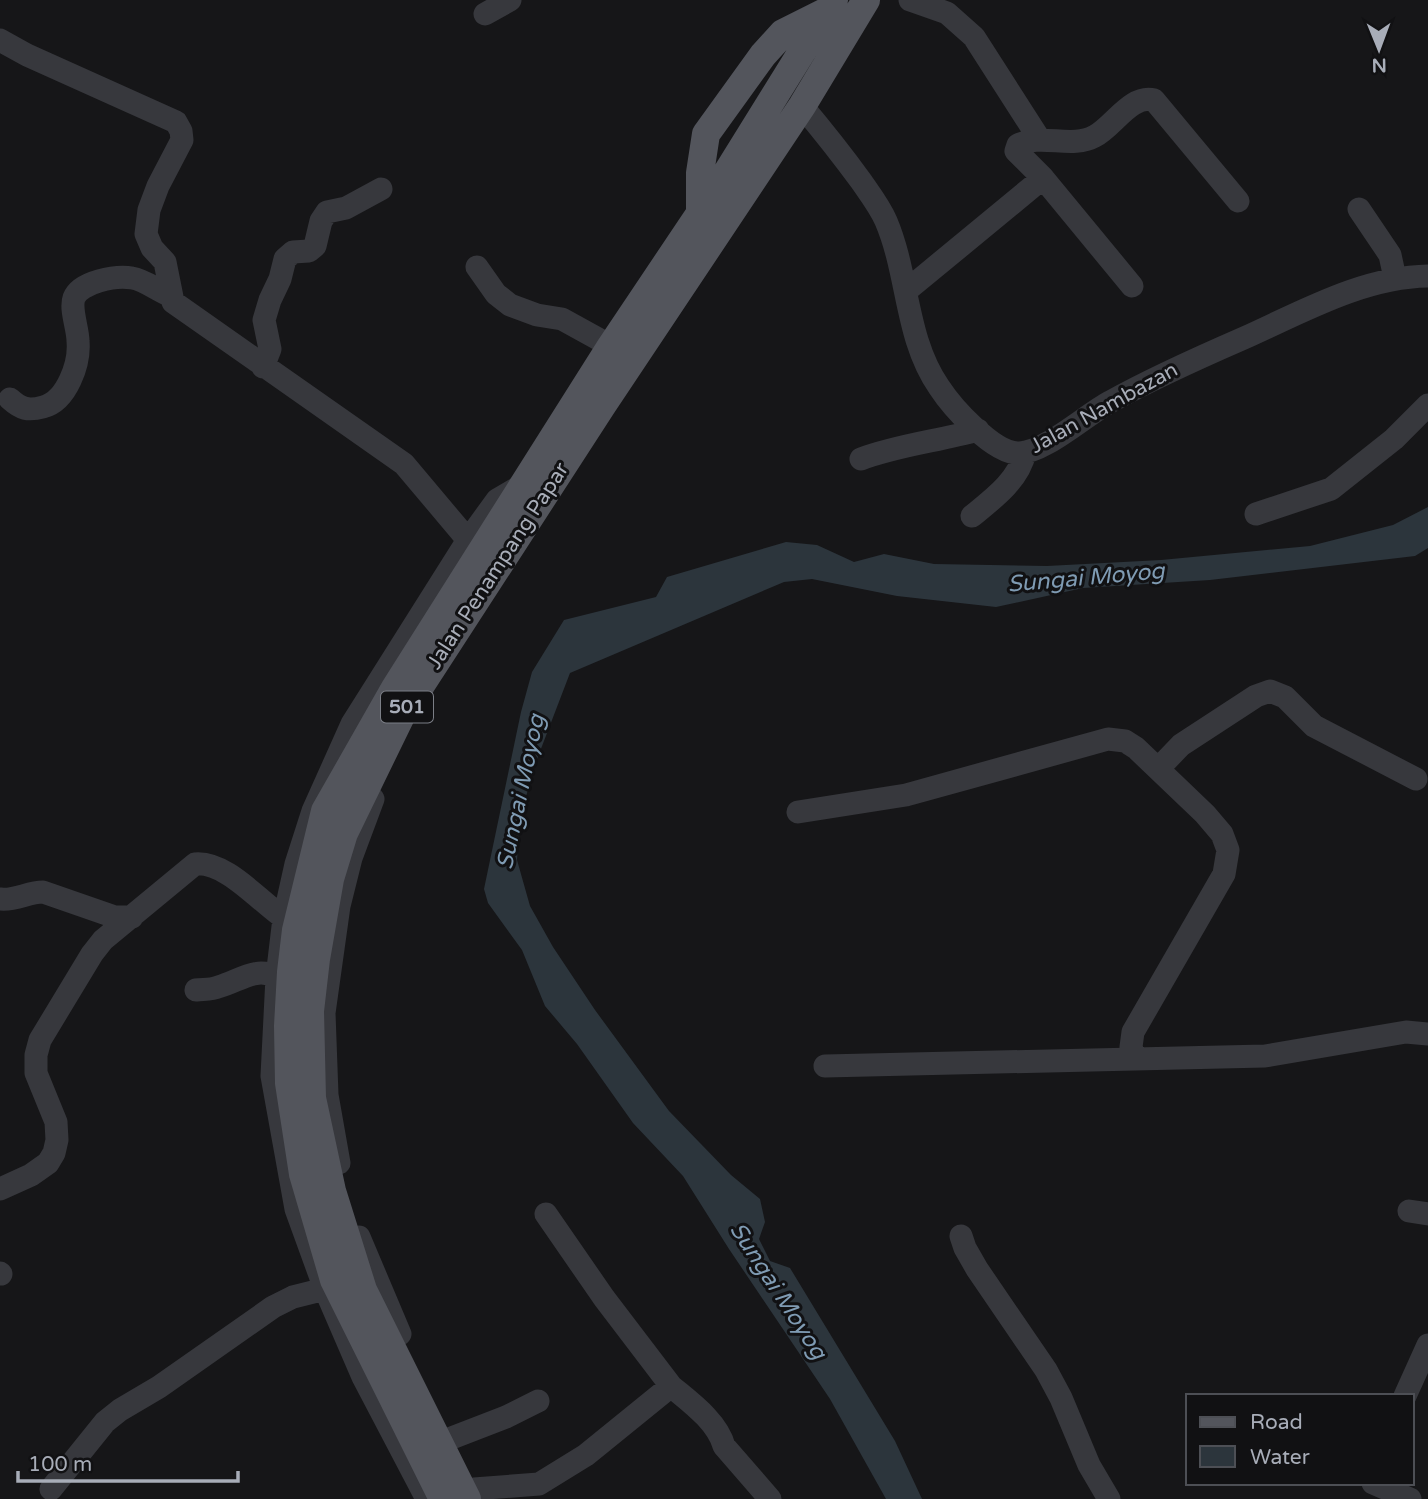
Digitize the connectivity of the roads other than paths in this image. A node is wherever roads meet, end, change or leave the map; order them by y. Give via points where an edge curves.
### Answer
1 (510, 0) edge
2 (866, 0) edge
3 (910, 0) edge
4 (831, 5) edge
5 (485, 14) dead end
6 (0, 40) edge
7 (802, 106) junction
8 (784, 132) junction
9 (1040, 141) junction
10 (1043, 178) junction
11 (723, 179) junction
12 (381, 189) dead end
13 (1238, 201) dead end
14 (1359, 209) dead end
15 (700, 214) junction
16 (477, 267) dead end
17 (1428, 275) edge
18 (1395, 278) junction
19 (1132, 286) dead end
20 (906, 291) junction
21 (171, 296) junction
22 (656, 328) junction
23 (611, 346) junction
24 (263, 366) junction
25 (10, 399) dead end
26 (1428, 405) edge
27 (978, 430) junction
28 (1025, 452) junction
29 (861, 459) dead end
30 (526, 483) junction
31 (1256, 514) dead end
32 (972, 516) dead end
33 (468, 540) junction
34 (1158, 769) junction
35 (1416, 779) dead end
36 (798, 811) dead end
37 (0, 899) edge
38 (132, 916) junction
39 (284, 918) junction
40 (277, 977) junction
41 (196, 990) dead end
42 (1428, 1034) edge
43 (1135, 1059) junction
44 (825, 1066) dead end
45 (0, 1189) edge
46 (546, 1214) dead end
47 (961, 1236) dead end
48 (325, 1289) junction
49 (1428, 1345) edge
50 (671, 1386) junction
51 (1406, 1394) edge
52 (538, 1401) dead end
53 (449, 1439) junction
54 (1378, 1485) edge
55 (51, 1489) dead end
56 (473, 1496) edge
57 (428, 1499) edge
58 (443, 1499) edge
59 (770, 1499) edge
60 (1109, 1499) edge
61 (1410, 1499) edge

1 - 5 street
2 - 7 main road, Jalan Penampang Papar / 501
3 - 9 street via 947,13 974,37
4 - 11 main road, Jalan Penampang Papar / 501
4 - 15 main road via 783,33 706,134
6 - 21 street via 176,122 182,140 158,186 146,234 165,262
7 - 8 main road, Jalan Penampang Papar / 501
7 - 20 street, Jalan Nambazan via 886,220
8 - 11 main road via 739,177
8 - 22 main road, Jalan Penampang Papar / 501
9 - 10 street via 1022,142 1016,148
9 - 13 street via 1095,136 1137,102 1154,100
10 - 19 street
10 - 20 street
11 - 15 main road, Jalan Penampang Papar / 501
12 - 24 street via 346,208 327,212 315,246 285,259 264,320 270,349
14 - 18 street via 1390,256
15 - 23 main road, Jalan Penampang Papar / 501
16 - 23 street via 510,305 562,320
17 - 18 street, Jalan Nambazan
18 - 28 street, Jalan Nambazan via 1317,304 1157,375 1056,438
20 - 27 street, Jalan Nambazan via 922,358 939,388
21 - 24 street via 179,308
21 - 25 street via 133,278 86,286 73,302 79,344 60,398 31,411
22 - 53 street via 653,351 393,755 355,847 339,906 324,1013 327,1095 341,1172 359,1240
22 - 56 main road, Jalan Penampang Papar / 501 via 401,716 344,833 330,879 316,958 310,1011 312,1098 332,1191 363,1290
23 - 30 main road, Jalan Penampang Papar / 501
24 - 33 street via 404,464
26 - 31 street via 1331,489
27 - 28 street, Jalan Nambazan via 1002,450
27 - 29 street
28 - 32 street via 1016,474
30 - 33 street via 498,500
30 - 58 main road, Jalan Penampang Papar / 501 via 395,688 325,811 290,972 289,1083 303,1174 334,1280
33 - 39 street via 341,745 309,824
34 - 35 street via 1181,745 1255,696 1270,691 1284,697 1314,726
34 - 36 street via 1125,741 1108,739 906,795
34 - 43 street via 1222,834 1228,862 1133,1032
37 - 38 street via 44,892 115,917
38 - 39 street via 201,863 229,874
38 - 45 street via 92,954 37,1048 36,1073 57,1130 54,1153 31,1175
39 - 40 street
40 - 41 street via 257,972 216,988
40 - 48 street via 272,1076 278,1120 296,1209
42 - 43 street via 1406,1032 1265,1056
43 - 44 street
46 - 50 street
47 - 60 street via 977,1269 1046,1370
48 - 55 street via 274,1307 120,1410
48 - 57 street via 363,1377
49 - 51 street
50 - 56 street via 586,1455 540,1484
50 - 59 street via 721,1434 724,1446
52 - 53 street
53 - 56 street
54 - 61 street

